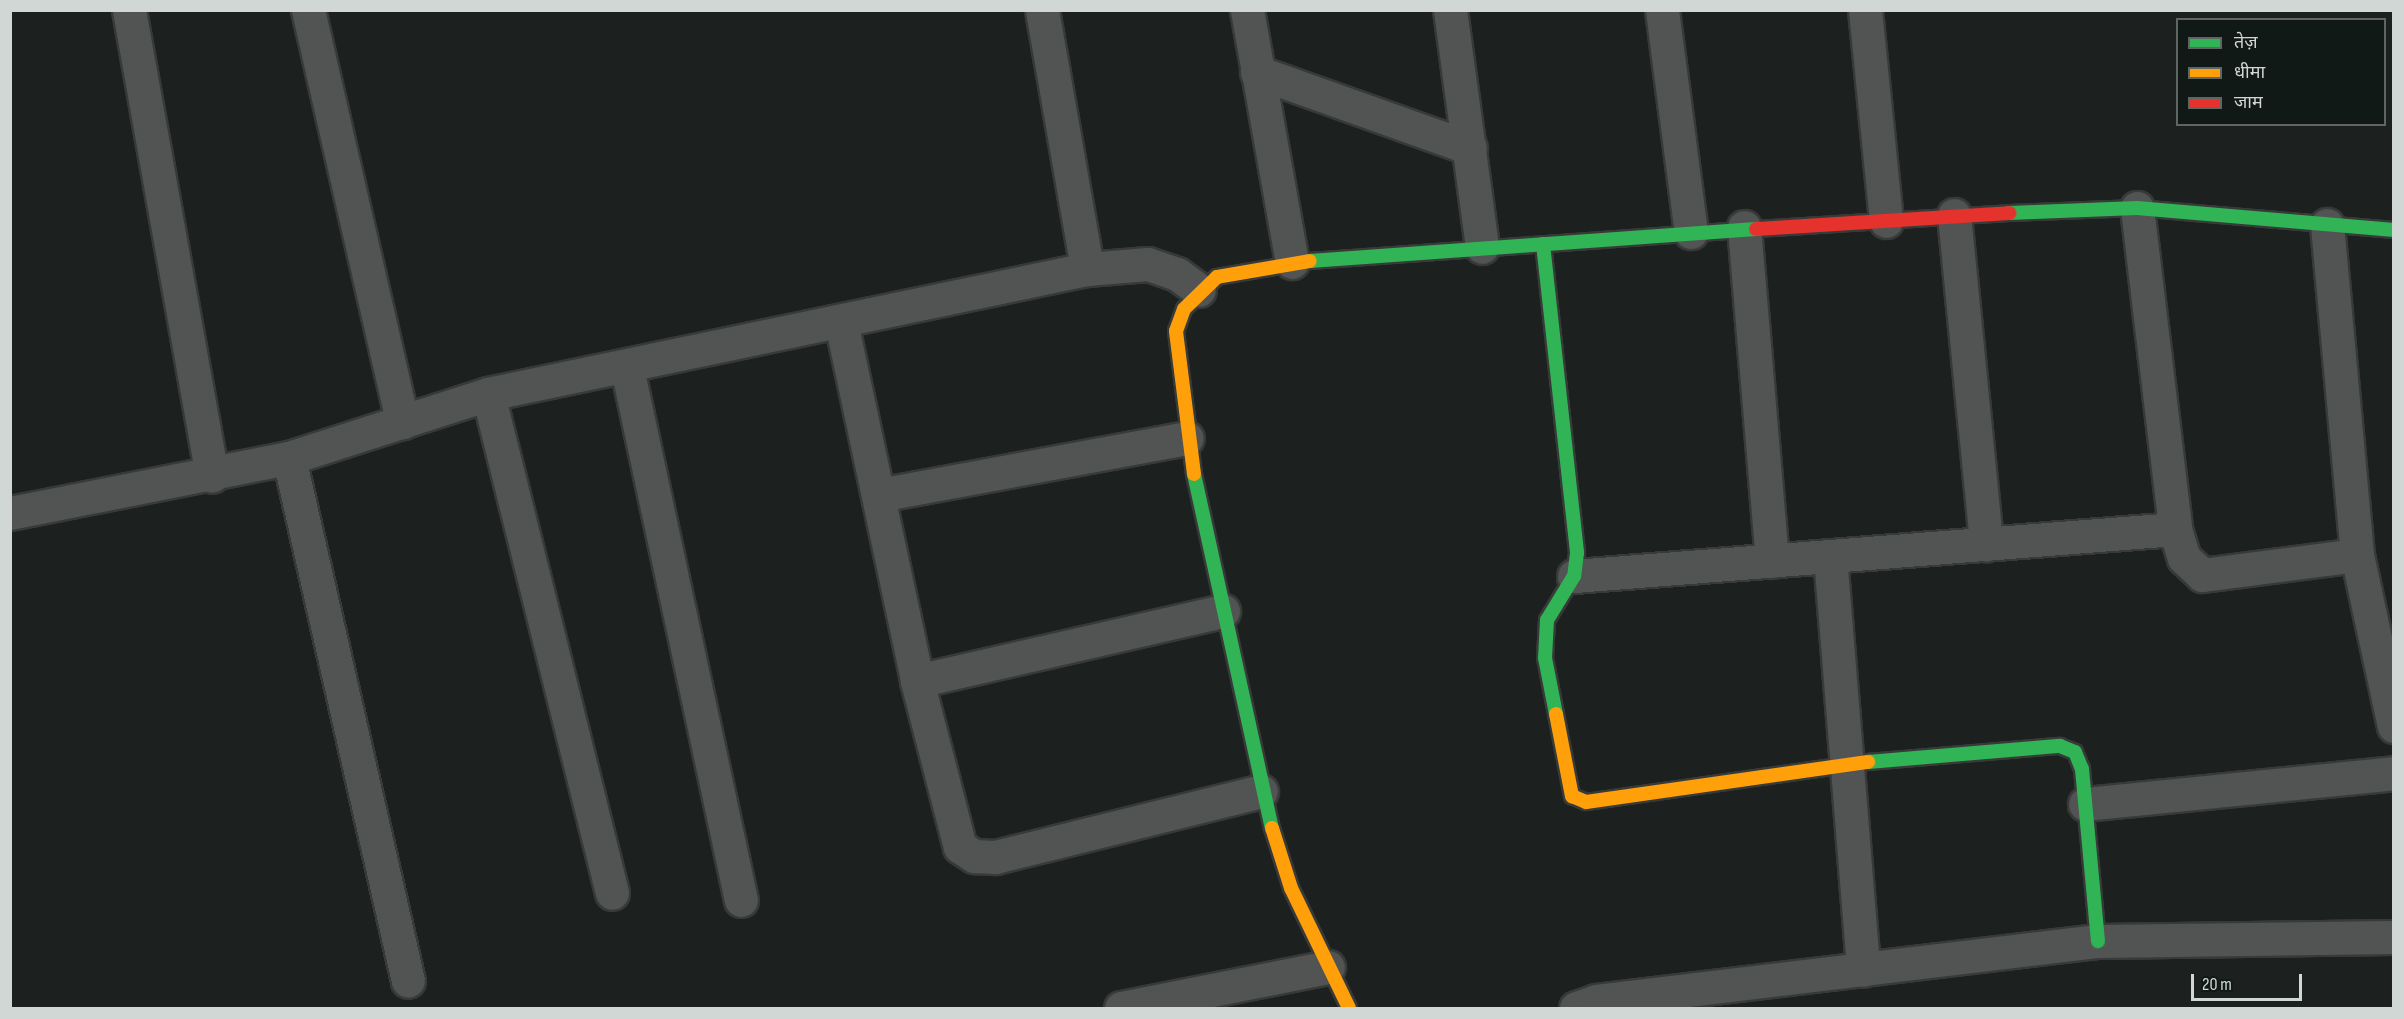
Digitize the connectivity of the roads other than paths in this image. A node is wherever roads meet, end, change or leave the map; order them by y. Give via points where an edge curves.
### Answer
1 (129, 10) edge
2 (308, 10) edge
3 (1042, 10) edge
4 (1247, 10) edge
5 (1450, 10) edge
6 (1662, 10) edge
7 (1865, 10) edge
8 (1257, 72) junction
9 (1470, 148) junction
10 (2137, 208) junction
11 (1954, 215) junction
12 (1886, 221) junction
13 (2327, 225) junction
14 (1744, 227) junction
15 (2394, 230) edge
16 (1691, 232) junction
17 (1543, 244) junction
18 (1482, 247) junction
19 (1292, 262) junction
20 (1088, 269) junction
21 (1199, 290) junction
22 (841, 322) junction
23 (627, 368) junction
24 (488, 394) junction
25 (402, 422) junction
26 (1187, 438) junction
27 (289, 458) junction
28 (212, 476) junction
29 (879, 495) junction
30 (10, 513) edge
31 (2175, 529) junction
32 (1986, 544) junction
33 (2357, 555) junction
34 (1830, 556) junction
35 (1772, 561) junction
36 (1574, 576) junction
37 (1223, 611) junction
38 (917, 681) junction
39 (2394, 726) edge
40 (1844, 764) junction
41 (2394, 773) edge
42 (1261, 791) junction
43 (2085, 804) junction
44 (612, 893) dead end
45 (741, 900) dead end
46 (2394, 938) edge
47 (2098, 941) junction
48 (1328, 967) junction
49 (1863, 970) junction
50 (408, 981) dead end
51 (1121, 1008) edge
52 (1349, 1008) edge
53 (1576, 1008) edge

1 - 28 street
2 - 25 street
3 - 20 street
4 - 8 street
5 - 9 street
6 - 16 street
7 - 12 street
8 - 9 street
8 - 19 street
9 - 18 street
10 - 11 main road
10 - 13 main road
10 - 31 street
11 - 12 main road
11 - 32 street
12 - 14 main road
13 - 15 main road
13 - 33 street
14 - 16 main road
14 - 35 street
16 - 17 main road
17 - 18 main road
17 - 36 main road via 1577,553
18 - 19 main road
19 - 21 main road via 1217,277
20 - 21 street via 1148,264 1178,274
20 - 22 street
21 - 26 main road via 1184,309 1176,331
22 - 23 street
22 - 29 street
23 - 24 street
23 - 45 street
24 - 25 street
24 - 44 street
25 - 27 street
26 - 29 street
26 - 37 main road
27 - 28 street
27 - 50 street
28 - 30 street
29 - 38 street
31 - 32 street
31 - 33 street via 2184,558 2202,574
32 - 34 street
33 - 39 street
34 - 35 street
34 - 40 street
35 - 36 street
36 - 40 main road via 1547,620 1545,658 1572,796 1586,802
37 - 38 street
37 - 42 main road
38 - 42 street via 952,830 960,847 974,856 995,857
40 - 43 main road via 2060,746 2075,752
40 - 49 street
41 - 43 street
42 - 48 main road via 1292,888
43 - 47 main road
46 - 47 street
47 - 49 street
48 - 51 street
48 - 52 main road
49 - 53 street

